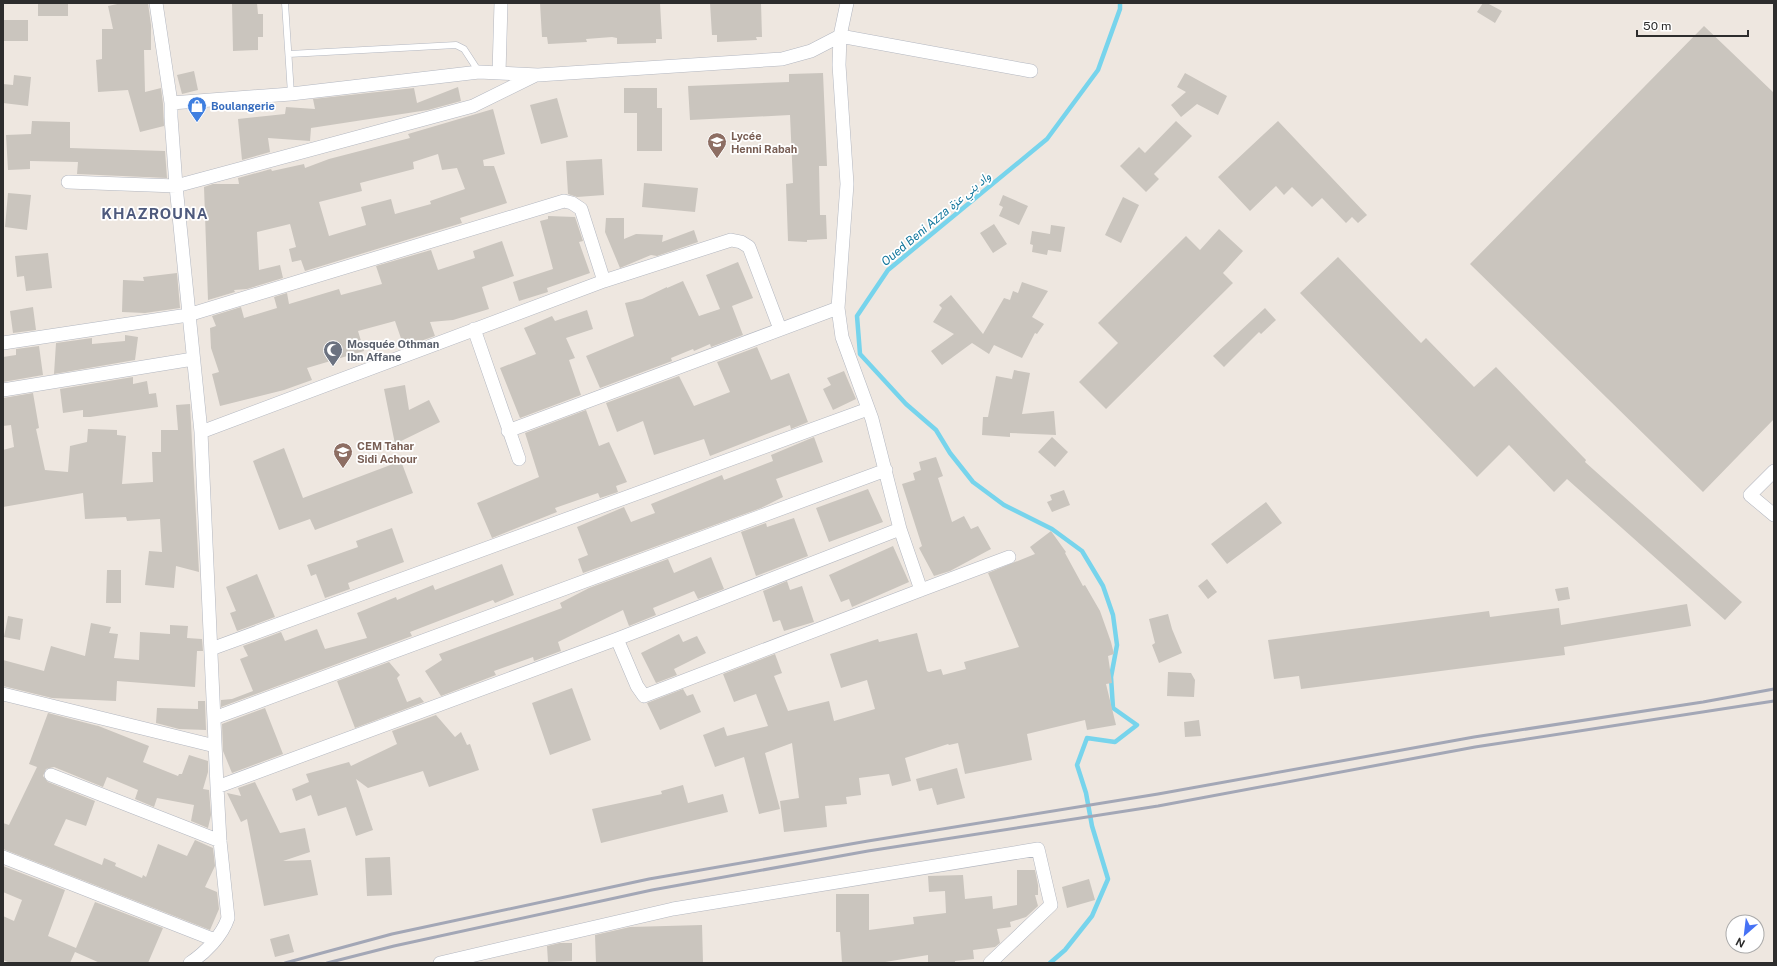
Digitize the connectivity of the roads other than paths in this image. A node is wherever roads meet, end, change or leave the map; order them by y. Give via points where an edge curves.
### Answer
1 (156, 3) edge
2 (285, 3) edge
3 (501, 3) edge
4 (847, 3) edge
5 (840, 36) junction
6 (289, 54) junction
7 (1031, 71) dead end
8 (479, 72) junction
9 (499, 73) junction
10 (538, 75) junction
11 (291, 94) junction
12 (171, 103) junction
13 (68, 182) dead end
14 (176, 186) junction
15 (604, 282) junction
16 (838, 308) junction
17 (188, 315) junction
18 (474, 329) junction
19 (780, 329) junction
20 (3, 343) edge
21 (193, 359) junction
22 (3, 390) edge
23 (868, 409) junction
24 (508, 431) junction
25 (201, 432) junction
26 (519, 459) dead end
27 (886, 470) junction
28 (1774, 471) edge
29 (1774, 515) edge
30 (900, 529) junction
31 (1009, 557) dead end
32 (921, 590) junction
33 (617, 639) junction
34 (211, 649) junction
35 (3, 694) edge
36 (214, 718) junction
37 (215, 746) junction
38 (52, 775) dead end
39 (217, 787) junction
40 (220, 841) junction
41 (3, 857) edge
42 (215, 940) junction
43 (190, 963) edge
44 (440, 963) edge
45 (990, 963) edge

1 - 12 street
2 - 6 lane
3 - 9 street
4 - 5 street
5 - 7 street
5 - 10 street via 811,51 782,59
5 - 16 street via 839,65 847,184
6 - 8 lane via 456,45 464,50
6 - 11 lane
8 - 9 street
8 - 11 street
9 - 10 street
10 - 14 street via 473,106
11 - 12 street
12 - 14 street
13 - 14 street
14 - 17 street
15 - 17 street via 581,209 564,201
15 - 18 street
15 - 19 street via 731,240 741,242 749,247
16 - 19 street
16 - 23 street via 842,337
17 - 20 street
17 - 21 street
18 - 24 street
18 - 25 street
19 - 24 street
21 - 22 street
21 - 25 street
23 - 27 street
23 - 34 street
24 - 26 street
25 - 34 street
27 - 30 street
27 - 36 street
28 - 29 street via 1750,495
30 - 32 street
30 - 33 street
31 - 32 street
32 - 33 street via 644,696 637,686
33 - 39 street
34 - 36 street
35 - 37 street
36 - 37 street
37 - 39 street
38 - 40 street
39 - 40 street
40 - 42 street via 228,918 225,929
41 - 42 street
42 - 43 street
44 - 45 street via 673,909 1038,849 1051,905

